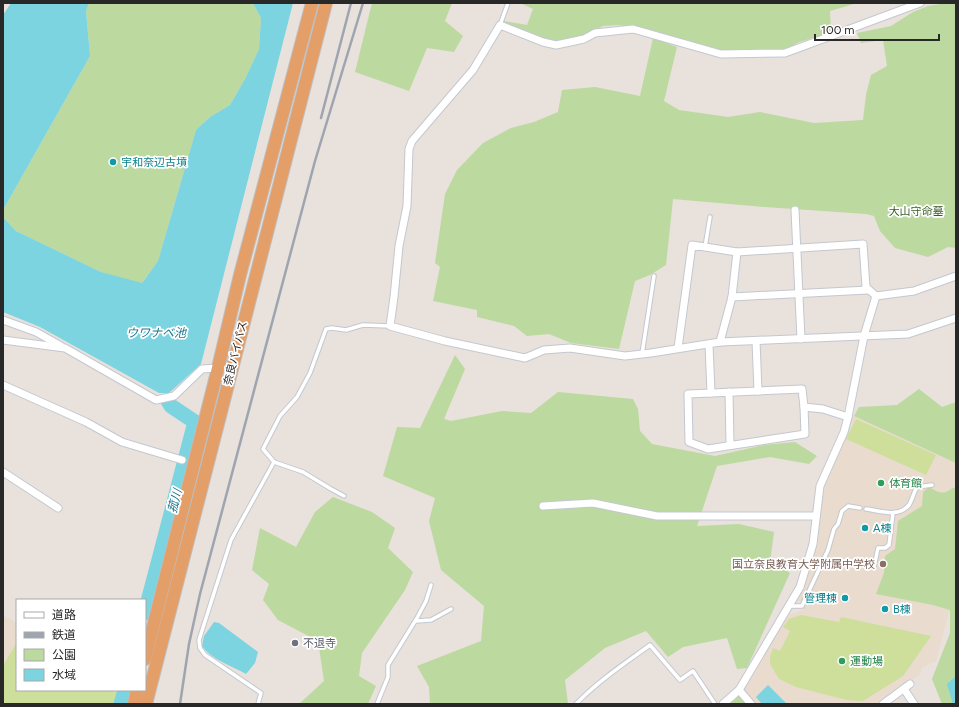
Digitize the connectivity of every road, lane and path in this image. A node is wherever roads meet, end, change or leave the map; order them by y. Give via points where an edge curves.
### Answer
1 (312, 3) edge
2 (326, 3) edge
3 (508, 3) edge
4 (920, 3) edge
5 (500, 25) junction
6 (795, 210) dead end
7 (710, 218) dead end
8 (705, 247) junction
9 (797, 248) junction
10 (737, 252) junction
11 (654, 276) dead end
12 (956, 276) edge
13 (868, 290) junction
14 (799, 294) junction
15 (876, 296) junction
16 (732, 297) junction
17 (956, 318) edge
18 (3, 320) edge
19 (390, 326) junction
20 (864, 336) junction
21 (801, 339) junction
22 (3, 340) edge
23 (756, 341) junction
24 (720, 342) junction
25 (709, 345) junction
26 (65, 348) junction
27 (678, 348) junction
28 (642, 354) junction
29 (218, 368) junction
30 (3, 386) edge
31 (758, 391) junction
32 (729, 392) junction
33 (711, 393) junction
34 (804, 407) junction
35 (848, 417) junction
36 (730, 445) junction
37 (182, 460) dead end
38 (274, 462) junction
39 (3, 472) edge
40 (932, 485) dead end
41 (344, 496) dead end
42 (543, 506) dead end
43 (58, 508) dead end
44 (860, 508) dead end
45 (866, 509) dead end
46 (893, 513) junction
47 (816, 516) junction
48 (874, 567) dead end
49 (431, 585) dead end
50 (788, 606) junction
51 (451, 609) dead end
52 (416, 621) junction
53 (146, 655) edge
54 (739, 690) junction
55 (137, 691) edge
56 (134, 704) edge
57 (146, 704) edge
58 (258, 704) edge
59 (376, 704) edge
60 (576, 704) edge
61 (716, 704) edge
62 (723, 704) edge
63 (751, 704) edge
64 (882, 704) edge
65 (914, 704) edge

1 - 29 highway, 奈良バイパス
2 - 57 highway, 奈良バイパス
3 - 5 lane
4 - 5 street via 785,53 720,54 633,29 595,33 584,39 556,45
5 - 19 street via 473,70 412,141 409,148 407,206 399,246
6 - 9 street
7 - 8 lane
8 - 10 street
8 - 27 street via 692,245
9 - 10 street
9 - 13 street via 863,244
9 - 14 street
10 - 16 street
11 - 28 lane
12 - 15 street via 914,291
13 - 14 street
13 - 15 street
14 - 16 street
14 - 21 street
15 - 20 street
16 - 24 street
17 - 20 street via 908,334
18 - 26 street via 36,332
19 - 28 street via 525,358 544,350 570,348 625,356
19 - 38 lane via 363,325 346,330 326,329 310,373 297,397 280,416 263,449
20 - 21 street
20 - 35 street
21 - 23 street
22 - 26 street
23 - 24 street
23 - 31 street
24 - 25 street
25 - 27 street
25 - 33 street
26 - 29 street via 156,400 174,396 202,369
27 - 28 street
29 - 53 highway, 奈良バイパス
30 - 37 street via 86,422 122,442
31 - 32 street
31 - 34 street via 802,389
32 - 33 street
32 - 36 street
33 - 36 street via 688,394 689,442 708,449
34 - 35 street via 823,409
34 - 36 street via 805,434
35 - 47 street via 820,486
38 - 41 lane via 303,472
38 - 58 lane via 231,540 199,640 200,648 205,655 261,693
39 - 43 street
40 - 46 lane via 917,487 909,504 900,512
42 - 47 street via 593,503 657,516
44 - 50 lane via 848,506 842,511 828,550 802,606
45 - 46 lane
46 - 48 lane via 889,545 878,548
47 - 50 street via 813,544 800,587
49 - 52 lane
50 - 54 street
51 - 52 lane via 431,620
52 - 59 lane via 388,665 388,677
54 - 62 street
54 - 63 street
55 - 56 highway
60 - 61 lane via 606,676 650,645 680,680 693,671
64 - 65 street via 907,686

